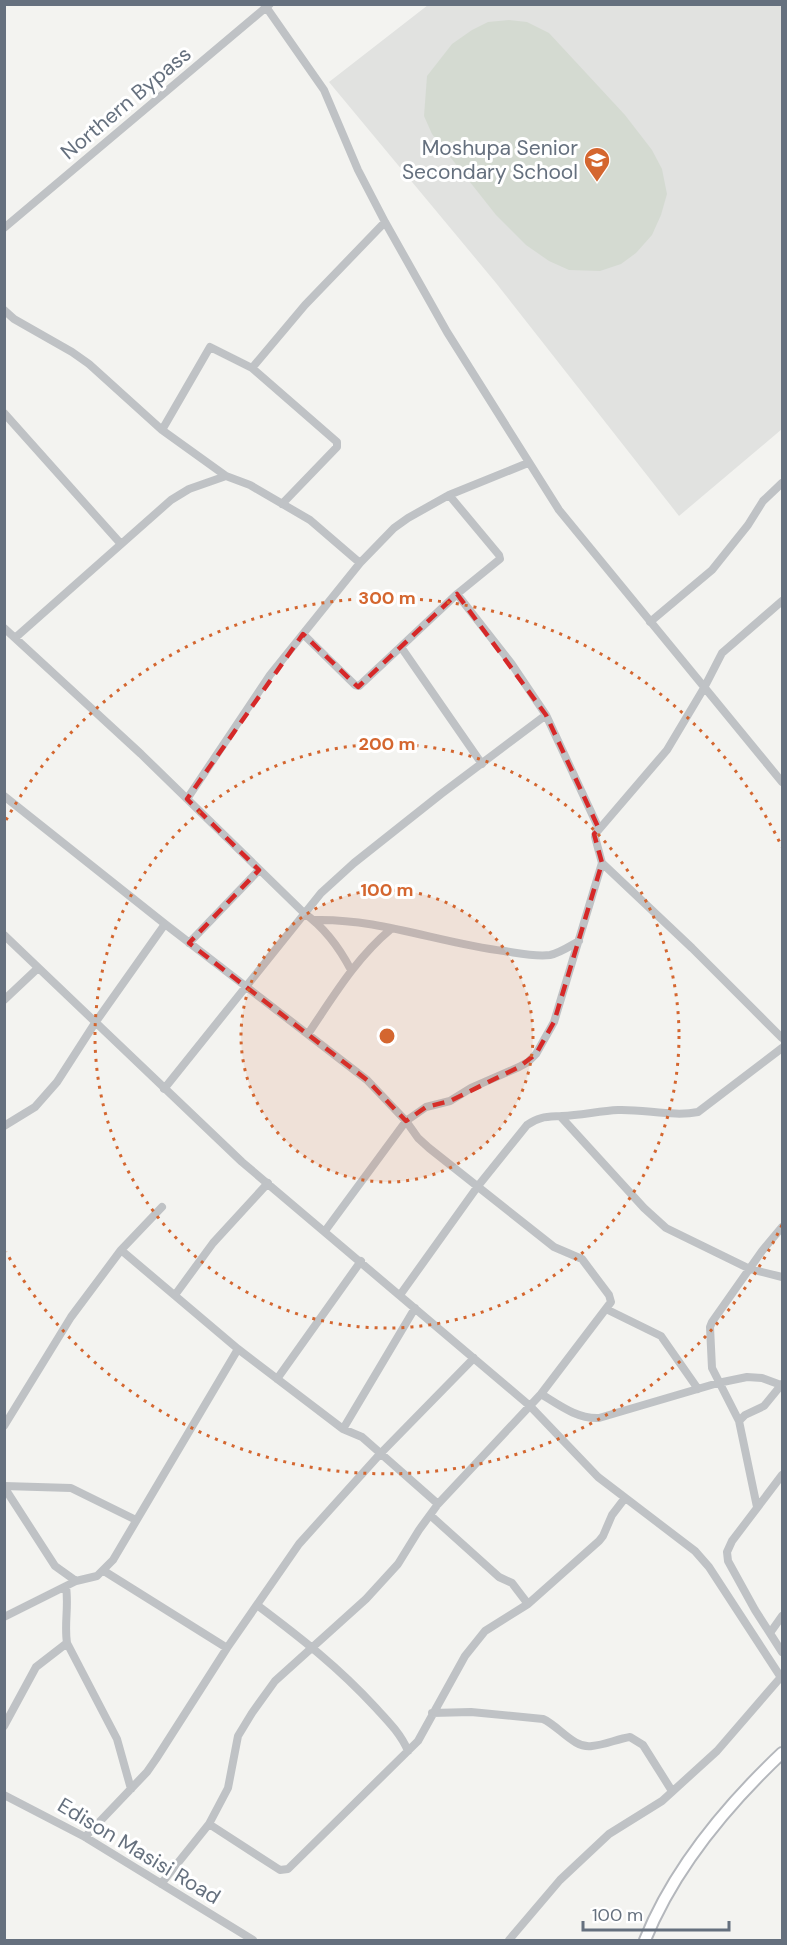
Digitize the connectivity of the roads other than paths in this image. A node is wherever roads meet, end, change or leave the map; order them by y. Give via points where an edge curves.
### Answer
1 (267, 5) edge
2 (385, 222) junction
3 (4, 228) edge
4 (4, 310) edge
5 (252, 368) junction
6 (4, 413) edge
7 (162, 430) junction
8 (528, 463) junction
9 (226, 476) junction
10 (783, 483) edge
11 (449, 495) junction
12 (282, 504) junction
13 (121, 544) junction
14 (360, 562) junction
15 (457, 594) junction
16 (783, 601) edge
17 (650, 622) junction
18 (4, 628) edge
19 (303, 634) junction
20 (15, 639) junction
21 (401, 647) junction
22 (704, 688) junction
23 (546, 715) junction
24 (482, 764) junction
25 (783, 782) edge
26 (4, 796) edge
27 (187, 799) junction
28 (599, 829) junction
29 (602, 863) junction
30 (259, 870) junction
31 (304, 914) junction
32 (314, 920) junction
33 (165, 924) junction
34 (391, 929) junction
35 (4, 936) edge
36 (579, 941) junction
37 (189, 943) junction
38 (38, 968) junction
39 (351, 970) junction
40 (245, 987) junction
41 (4, 1000) edge
42 (95, 1023) junction
43 (308, 1034) junction
44 (783, 1038) edge
45 (783, 1048) edge
46 (164, 1089) junction
47 (561, 1117) junction
48 (406, 1120) junction
49 (4, 1126) edge
50 (268, 1183) junction
51 (478, 1186) junction
52 (162, 1207) dead end
53 (783, 1227) edge
54 (325, 1231) junction
55 (121, 1250) junction
56 (360, 1261) junction
57 (750, 1269) junction
58 (783, 1277) edge
59 (175, 1294) junction
60 (400, 1295) junction
61 (415, 1308) junction
62 (606, 1309) junction
63 (238, 1349) junction
64 (474, 1358) junction
65 (277, 1379) junction
66 (718, 1383) junction
67 (782, 1384) edge
68 (698, 1389) junction
69 (541, 1394) junction
70 (530, 1406) junction
71 (739, 1421) junction
72 (4, 1426) edge
73 (343, 1429) junction
74 (380, 1454) junction
75 (783, 1475) edge
76 (4, 1487) edge
77 (625, 1498) junction
78 (438, 1504) junction
79 (758, 1507) junction
80 (430, 1515) junction
81 (136, 1520) junction
82 (104, 1571) junction
83 (76, 1581) junction
84 (66, 1587) junction
85 (528, 1604) junction
86 (257, 1605) junction
87 (783, 1616) edge
88 (4, 1617) edge
89 (770, 1633) junction
90 (67, 1643) junction
91 (313, 1647) junction
92 (227, 1648) junction
93 (783, 1652) edge
94 (782, 1678) edge
95 (432, 1713) junction
96 (4, 1726) edge
97 (408, 1751) junction
98 (783, 1753) edge
99 (131, 1789) junction
100 (672, 1791) junction
101 (4, 1795) edge
102 (209, 1824) junction
103 (85, 1838) junction
104 (161, 1884) junction
105 (253, 1941) edge
106 (508, 1941) edge
107 (645, 1941) edge

1 - 2 street via 324,90
1 - 3 street, Northern Bypass
2 - 5 street via 305,304
2 - 8 street
4 - 7 street via 88,364
5 - 7 street via 210,347
5 - 12 street via 338,445
6 - 13 street
7 - 9 street
8 - 11 street
8 - 17 street via 565,519
9 - 12 street
9 - 13 street via 171,500
10 - 17 street via 763,501 712,570
11 - 14 street via 394,528
11 - 15 street via 500,559
12 - 14 street via 310,520
13 - 20 street
14 - 19 street
15 - 21 street
15 - 23 street via 512,663
16 - 22 street via 722,653
17 - 22 street
18 - 20 street
19 - 21 street via 359,686
19 - 27 street via 270,675
20 - 27 street
21 - 24 street
22 - 25 street
22 - 28 street via 667,750
23 - 24 street
23 - 28 street
24 - 31 street via 354,863
26 - 33 street
27 - 30 street
28 - 29 street via 595,837
29 - 36 street
29 - 44 street
30 - 31 street
30 - 37 street
31 - 32 street
31 - 40 street
32 - 34 street via 371,923
32 - 39 street via 341,951
33 - 37 street
33 - 42 street
34 - 36 street via 470,947 524,954 548,955
34 - 39 street
35 - 38 street
36 - 48 street via 554,1022 536,1054 528,1062 450,1101 426,1107
37 - 40 street
38 - 41 street
38 - 42 street
39 - 43 street
40 - 43 street
40 - 46 street
42 - 46 street
42 - 49 street via 46,1095 35,1107
43 - 48 street via 367,1080
45 - 47 street via 698,1112 686,1115 618,1110
46 - 50 street
47 - 51 street via 543,1116 527,1125
47 - 57 street via 666,1228
48 - 51 street via 423,1143
48 - 54 street
50 - 54 street
50 - 59 street via 213,1243
51 - 60 street
51 - 62 street via 554,1247 582,1259 611,1298
52 - 55 street
53 - 57 street
54 - 56 street
55 - 59 street
55 - 72 street via 71,1317
56 - 60 street
56 - 65 street
57 - 58 street
57 - 66 street via 710,1327 712,1368
59 - 63 street
60 - 61 street
61 - 64 street
61 - 73 street
62 - 68 street via 661,1336
62 - 69 street
63 - 65 street
63 - 81 street
64 - 70 street
64 - 74 street
65 - 73 street
66 - 67 street via 747,1377
66 - 68 street
66 - 71 street
67 - 71 street via 764,1406
68 - 69 street via 599,1418 581,1417
69 - 70 street
70 - 77 street via 598,1477
70 - 78 street
71 - 79 street
73 - 74 street via 362,1437
74 - 78 street
74 - 86 street via 299,1544
75 - 79 street
76 - 81 street via 71,1488
76 - 83 street via 55,1566
77 - 85 street via 603,1536
77 - 94 street via 702,1558
78 - 80 street
79 - 89 street via 727,1552 728,1561
80 - 85 street via 499,1577 512,1583
80 - 91 street via 398,1564
81 - 82 street
82 - 83 street
82 - 92 street
83 - 84 street
84 - 88 street
84 - 90 street
85 - 95 street via 485,1630
86 - 91 street
86 - 92 street
87 - 89 street
89 - 93 street
90 - 96 street via 36,1667
90 - 99 street via 117,1739
91 - 97 street via 359,1689 400,1734
91 - 102 street via 275,1681 242,1728 228,1788
92 - 99 street via 156,1759
94 - 100 street via 717,1751
95 - 97 street
95 - 100 street via 471,1712 543,1719 583,1746 630,1737 643,1745
97 - 102 street via 288,1869 280,1870
98 - 107 main road via 699,1844 674,1882
99 - 103 street
100 - 106 street via 651,1809 609,1833 560,1880
101 - 103 street, Edison Masisi Road
102 - 104 street
103 - 104 street, Edison Masisi Road
104 - 105 street, Edison Masisi Road

